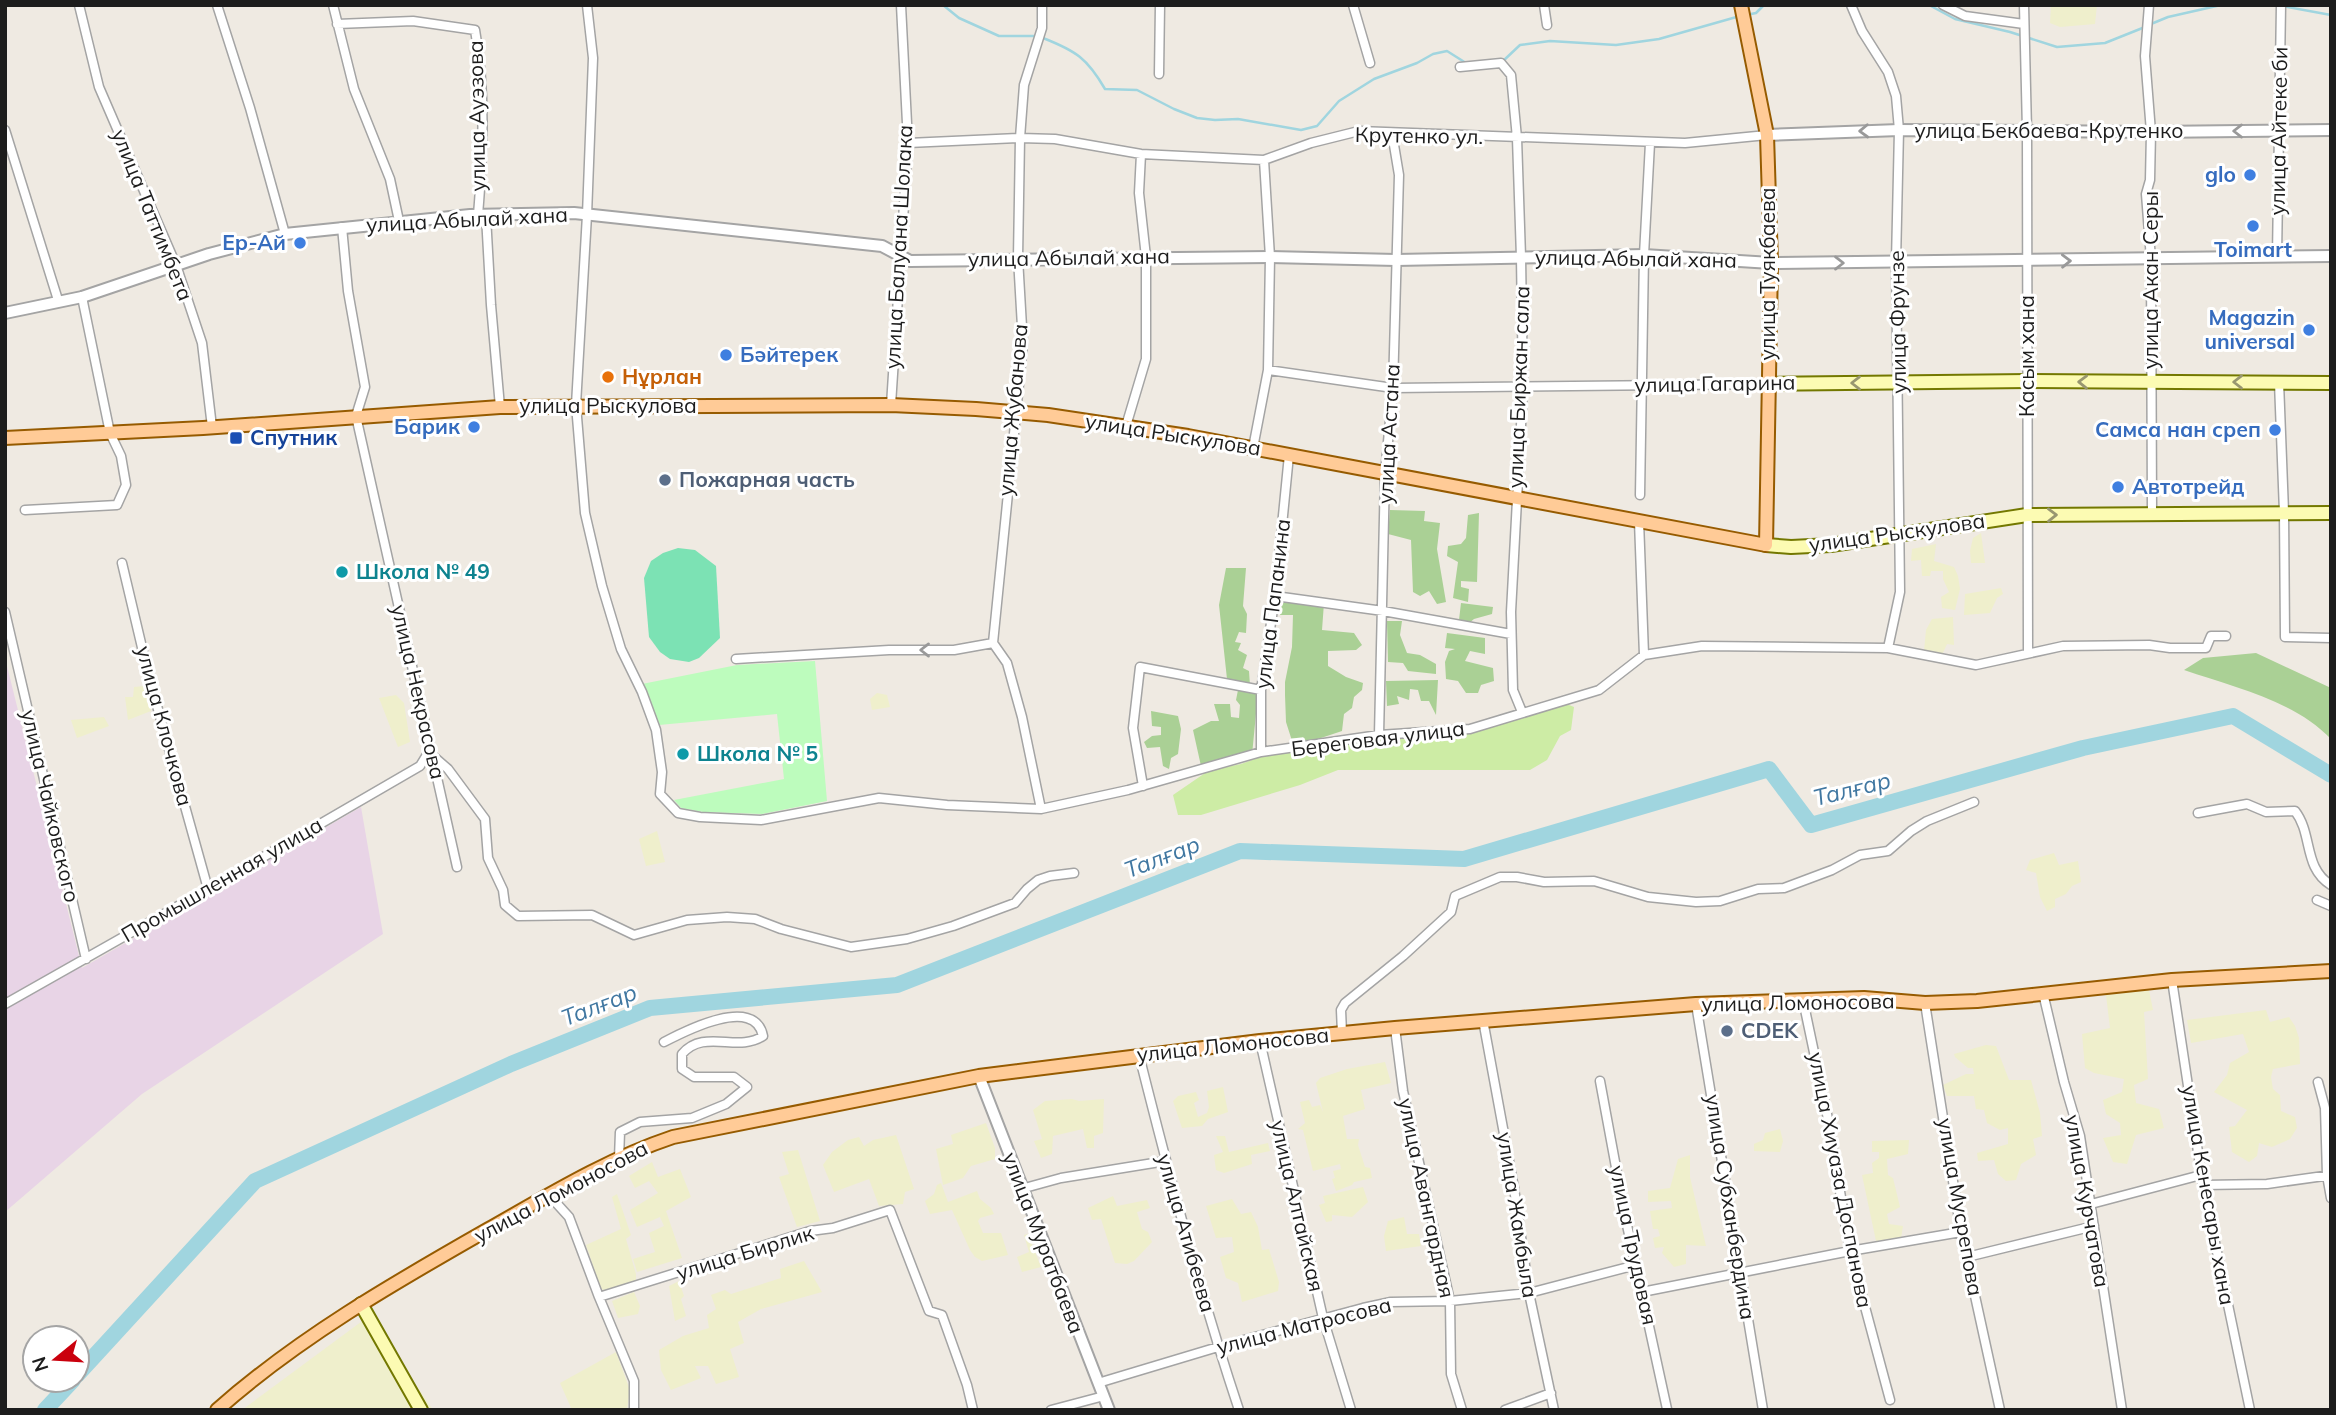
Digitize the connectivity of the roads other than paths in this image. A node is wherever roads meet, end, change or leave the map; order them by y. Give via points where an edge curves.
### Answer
1 (79, 5) edge
2 (217, 5) edge
3 (333, 5) edge
4 (587, 5) edge
5 (901, 5) edge
6 (1042, 5) edge
7 (1160, 5) edge
8 (1353, 5) edge
9 (1544, 5) edge
10 (1741, 5) edge
11 (1851, 5) edge
12 (1943, 5) edge
13 (2024, 5) edge
14 (2149, 5) edge
15 (2281, 5) edge
16 (337, 24) junction
17 (2024, 24) junction
18 (1547, 25) dead end
19 (1370, 63) dead end
20 (1460, 67) dead end
21 (1158, 74) dead end
22 (5, 130) edge
23 (1899, 130) junction
24 (2331, 130) edge
25 (2027, 131) junction
26 (2280, 131) junction
27 (2151, 132) junction
28 (1392, 133) junction
29 (1768, 135) junction
30 (1020, 138) junction
31 (1517, 138) junction
32 (908, 143) junction
33 (1650, 143) junction
34 (1141, 154) junction
35 (1264, 160) junction
36 (587, 215) junction
37 (482, 216) junction
38 (398, 221) junction
39 (342, 228) junction
40 (285, 234) junction
41 (900, 255) junction
42 (1644, 255) junction
43 (2277, 256) junction
44 (2331, 256) edge
45 (1146, 257) junction
46 (1270, 257) junction
47 (1521, 257) junction
48 (1018, 258) junction
49 (2151, 259) junction
50 (1396, 260) junction
51 (2026, 261) junction
52 (1896, 262) junction
53 (1771, 263) junction
54 (176, 265) junction
55 (82, 297) junction
56 (58, 300) junction
57 (5, 313) edge
58 (1268, 370) junction
59 (2028, 381) junction
60 (2279, 382) junction
61 (1898, 383) junction
62 (2151, 383) junction
63 (2331, 383) edge
64 (1767, 384) junction
65 (1643, 385) junction
66 (1393, 388) junction
67 (1523, 388) junction
68 (576, 405) junction
69 (891, 405) junction
70 (500, 407) junction
71 (1015, 412) junction
72 (356, 416) junction
73 (1126, 426) junction
74 (212, 428) junction
75 (110, 433) junction
76 (5, 438) edge
77 (1253, 448) junction
78 (1289, 455) junction
79 (1385, 474) junction
80 (1640, 495) dead end
81 (1516, 497) junction
82 (25, 510) dead end
83 (2284, 512) junction
84 (2152, 513) junction
85 (2331, 513) edge
86 (2027, 515) junction
87 (1639, 521) junction
88 (1899, 534) junction
89 (1766, 545) junction
90 (122, 563) dead end
91 (1275, 596) junction
92 (1383, 611) junction
93 (5, 612) edge
94 (1511, 634) junction
95 (2226, 636) dead end
96 (2331, 638) edge
97 (993, 643) junction
98 (1888, 648) junction
99 (2028, 653) junction
100 (1644, 655) junction
101 (736, 659) dead end
102 (1261, 690) junction
103 (1522, 712) junction
104 (1379, 735) junction
105 (432, 752) junction
106 (1261, 752) junction
107 (1143, 786) junction
108 (1974, 802) dead end
109 (1041, 809) junction
110 (2198, 813) dead end
111 (457, 867) dead end
112 (1074, 873) dead end
113 (2331, 885) edge
114 (208, 889) junction
115 (2317, 900) dead end
116 (2331, 906) edge
117 (86, 959) junction
118 (2331, 971) edge
119 (2172, 980) junction
120 (2043, 993) junction
121 (1803, 1000) junction
122 (1925, 1003) junction
123 (5, 1004) edge
124 (1696, 1004) junction
125 (1483, 1020) junction
126 (1395, 1028) junction
127 (1342, 1033) junction
128 (1260, 1041) junction
129 (664, 1042) dead end
130 (1139, 1055) junction
131 (979, 1076) junction
132 (1600, 1081) dead end
133 (2318, 1082) dead end
134 (618, 1158) junction
135 (1166, 1161) junction
136 (2202, 1175) junction
137 (2329, 1175) edge
138 (2203, 1185) junction
139 (1021, 1189) junction
140 (549, 1195) junction
141 (2331, 1198) edge
142 (2091, 1204) junction
143 (2094, 1226) junction
144 (1961, 1232) junction
145 (1850, 1251) junction
146 (1967, 1257) junction
147 (1636, 1265) junction
148 (1741, 1274) junction
149 (1642, 1292) junction
150 (1530, 1293) junction
151 (599, 1297) junction
152 (1450, 1301) junction
153 (361, 1304) junction
154 (1323, 1318) junction
155 (1218, 1347) junction
156 (1098, 1383) junction
157 (1551, 1393) junction
158 (1104, 1396) junction
159 (1890, 1400) dead end
160 (1667, 1409) edge
161 (217, 1410) edge
162 (421, 1410) edge
163 (634, 1410) edge
164 (973, 1410) edge
165 (1051, 1410) edge
166 (1109, 1410) edge
167 (1239, 1410) edge
168 (1351, 1410) edge
169 (1462, 1410) edge
170 (1505, 1410) edge
171 (1555, 1410) edge
172 (1763, 1410) edge
173 (2000, 1410) edge
174 (2122, 1410) edge
175 (2250, 1410) edge

1 - 54 street, улица Таттимбета via 99,87
2 - 40 street
3 - 16 street
4 - 36 street via 593,58
5 - 32 street, улица Балуана Шолака
6 - 30 street, улица Жубанова via 1042,28 1024,85
7 - 21 street
8 - 19 street
9 - 18 street
10 - 29 main road, улица Туякбаева
11 - 23 street, улица Фрунзе via 1888,72
12 - 17 street via 1965,16
13 - 17 street
14 - 27 street, улица Акан Серы via 2146,56
15 - 26 street, улица Айтеке би
16 - 37 street, улица Ауэзова via 413,21 475,30 481,69
16 - 38 street via 354,89 390,179
17 - 25 street, Касым хана
20 - 31 street, улица Биржан сала via 1500,62 1511,75
22 - 56 street
23 - 25 street, улица Бекбаева-Крутенко
23 -> 29 street, улица Бекбаева-Крутенко
23 - 52 street, улица Фрунзе
24 - 26 street, улица Бекбаева-Крутенко
25 - 27 street, улица Бекбаева-Крутенко
25 - 51 street, Касым хана
26 -> 27 street, улица Бекбаева-Крутенко
26 - 43 street, улица Айтеке би
27 - 49 street, улица Акан Серы via 2146,194
28 - 31 street, Крутенко ул.
28 - 35 street, Крутенко ул. via 1359,131
28 - 50 street, улица Астана via 1399,175
29 - 33 street, Крутенко ул.
29 - 53 main road, улица Туякбаева
30 - 32 street, Крутенко ул.
30 - 34 street, Крутенко ул. via 1055,139
30 - 48 street, улица Жубанова
31 - 33 street, Крутенко ул.
31 - 47 street, улица Биржан сала
32 - 41 street, улица Балуана Шолака
33 - 42 street
34 - 35 street, Крутенко ул.
34 - 45 street via 1139,193
35 - 46 street
36 - 37 street, улица Абылай хана
36 - 41 street, улица Абылай хана via 837,240 883,246
36 - 68 street
37 - 38 street, улица Абылай хана
37 - 70 street, улица Ауэзова
38 - 39 street, улица Абылай хана
39 - 40 street, улица Абылай хана
39 - 72 street, улица Некрасова via 365,387
40 - 54 street, улица Абылай хана
41 - 48 street, улица Абылай хана via 909,261
41 - 69 street, улица Балуана Шолака
42 - 47 street, улица Абылай хана
42 - 53 street, улица Абылай хана
42 - 65 street
43 - 44 street
43 - 49 street, улица Абылай хана
45 - 46 street, улица Абылай хана
45 - 48 street, улица Абылай хана
45 - 73 street via 1146,359
46 - 50 street, улица Абылай хана
46 - 58 street
47 - 50 street, улица Абылай хана
47 - 67 street, улица Биржан сала
48 - 71 street, улица Жубанова via 1023,344
51 -> 49 street, улица Абылай хана
49 - 62 street, улица Акан Серы
50 - 66 street, улица Астана
51 - 52 street, улица Абылай хана
51 - 59 street, Касым хана
53 -> 52 street, улица Абылай хана
52 - 61 street, улица Фрунзе
53 - 64 main road, улица Туякбаева
54 - 55 street, улица Абылай хана
54 - 74 street, улица Таттимбета via 202,343
55 - 56 street, улица Абылай хана
55 - 75 street
56 - 57 street, улица Абылай хана
58 - 66 street, улица Гагарина
58 - 77 street
59 - 61 main road, улица Гагарина
62 -> 59 main road, улица Гагарина
59 - 86 street, Касым хана
60 -> 62 main road, улица Гагарина
60 - 63 main road, улица Гагарина
60 - 83 street
61 -> 64 main road, улица Гагарина
61 - 88 street, улица Фрунзе
62 - 84 street, улица Акан Серы
64 - 65 street, улица Гагарина
64 - 89 main road, улица Туякбаева
65 - 67 street, улица Гагарина
65 - 80 street
66 - 67 street, улица Гагарина
66 - 79 street, улица Астана
67 - 81 street, улица Биржан сала
68 - 69 main road, улица Рыскулова
68 - 70 main road, улица Рыскулова
68 - 109 street, Береговая улица via 585,513 602,586 621,649 656,730 660,793 678,813 761,820 879,798
69 - 71 main road, улица Рыскулова
70 - 72 main road, улица Рыскулова
71 - 73 main road, улица Рыскулова
71 - 97 street, улица Жубанова
72 - 74 main road, улица Рыскулова
72 - 105 street, улица Некрасова
73 - 77 main road, улица Рыскулова
74 - 75 main road, улица Рыскулова
75 - 76 main road, улица Рыскулова
75 - 82 street via 121,456 126,485 117,505
77 - 78 main road, улица Рыскулова
78 - 79 main road, улица Рыскулова
78 - 91 street, улица Папанина
79 - 81 main road, улица Рыскулова
79 - 92 street, улица Астана
81 - 87 main road, улица Рыскулова
81 - 94 street, улица Биржан сала
83 - 84 main road, улица Рыскулова
83 - 85 main road, улица Рыскулова
83 - 96 street via 2285,637
86 -> 84 main road, улица Рыскулова
86 - 88 main road, улица Рыскулова
86 - 99 street, Касым хана
87 - 89 main road, улица Рыскулова
87 - 100 street
88 - 89 main road, улица Рыскулова via 1831,545
88 - 98 street, улица Фрунзе via 1900,592
90 - 114 street, улица Клочкова
91 - 92 street
91 - 102 street, улица Папанина
92 - 94 street
92 - 104 street, улица Астана
93 - 117 street, улица Чайковского
94 - 103 street, улица Биржан сала via 1513,690
95 - 99 street, Береговая улица via 2211,636 2206,648 2063,646
97 -> 101 street via 954,650
97 - 109 street via 1007,663
98 - 99 street, Береговая улица via 1976,665
98 - 100 street, Береговая улица via 1702,646
100 - 103 street, Береговая улица via 1599,690
102 - 106 street, улица Папанина
102 - 107 street via 1140,667 1133,728
103 - 104 street, Береговая улица via 1470,729
104 - 106 street, Береговая улица
105 - 111 street, улица Некрасова
105 - 112 street via 485,819 488,858 505,905 518,916 592,915 634,934 687,920 755,919 851,947 953,926 1016,903 1038,880
105 - 114 street, Промышленная улица via 419,766
106 - 107 street, Береговая улица
107 - 109 street, Береговая улица
108 - 127 street via 1927,821 1888,851 1860,855 1784,888 1758,889 1720,901 1648,897 1594,881 1500,877 1475,886 1455,896 1451,912 1345,1003
110 - 113 street via 2248,804 2266,812 2295,811 2314,867
114 - 117 street, Промышленная улица
115 - 116 street
117 - 123 street, Промышленная улица
118 - 119 main road, улица Ломоносова
119 - 120 main road, улица Ломоносова
119 - 136 street, улица Кенесары хана
120 - 122 main road, улица Ломоносова
120 - 142 street, улица Курчатова via 2080,1136
121 - 122 main road, улица Ломоносова
121 - 124 main road, улица Ломоносова
121 - 145 street, улица Хиуаза Доспанова
122 - 144 street, улица Мусрепова
124 - 125 main road, улица Ломоносова
124 - 148 street, улица Субханбердина
125 - 126 main road, улица Ломоносова
125 - 150 street, улица Жамбыла
126 - 127 main road, улица Ломоносова
126 - 152 street, улица Авангардная via 1403,1091
127 - 128 main road, улица Ломоносова
128 - 130 main road, улица Ломоносова
128 - 154 street, улица Алтайская
129 - 134 street via 723,1017 753,1021 763,1036 749,1041 697,1042 687,1047 682,1069 694,1077 734,1077 747,1087 726,1104 692,1118 640,1122 620,1132
130 - 131 main road, улица Ломоносова
130 - 135 street, улица Атибеева
131 - 134 main road, улица Ломоносова via 673,1137
131 - 139 street, улица Муратбаева
132 - 147 street, улица Трудовая
133 - 137 street via 2325,1108
134 - 140 main road, улица Ломоносова
135 - 139 street
135 - 155 street, улица Атибеева
136 - 138 street, улица Кенесары хана
136 - 142 street
137 - 138 street via 2267,1184
137 - 141 street
138 - 175 street, улица Кенесары хана
139 - 156 street, улица Муратбаева
140 - 151 street via 569,1217
140 - 153 main road, улица Ломоносова
142 - 143 street, улица Курчатова
143 - 146 street
143 - 174 street, улица Курчатова
144 - 145 street
144 - 146 street, улица Мусрепова
145 - 148 street
145 - 159 street, улица Хиуаза Доспанова
146 - 173 street, улица Мусрепова
147 - 149 street, улица Трудовая
147 - 150 street, улица Матросова
148 - 149 street
148 - 172 street, улица Субханбердина
149 - 160 street, улица Трудовая
150 - 152 street, улица Матросова
150 - 157 street, улица Жамбыла
151 - 163 street via 634,1381
151 - 164 street, улица Бирлик via 890,1210 929,1311 942,1315
152 - 154 street, улица Матросова via 1391,1302
152 - 169 street, улица Авангардная via 1451,1374
153 - 161 main road, улица Ломоносова via 250,1381
153 - 162 main road
154 - 155 street, улица Матросова
154 - 168 street, улица Алтайская
155 - 156 street, улица Матросова
155 - 167 street, улица Атибеева
156 - 158 street, улица Муратбаева
157 - 170 street
157 - 171 street, улица Жамбыла
158 - 165 street
158 - 166 street, улица Муратбаева

